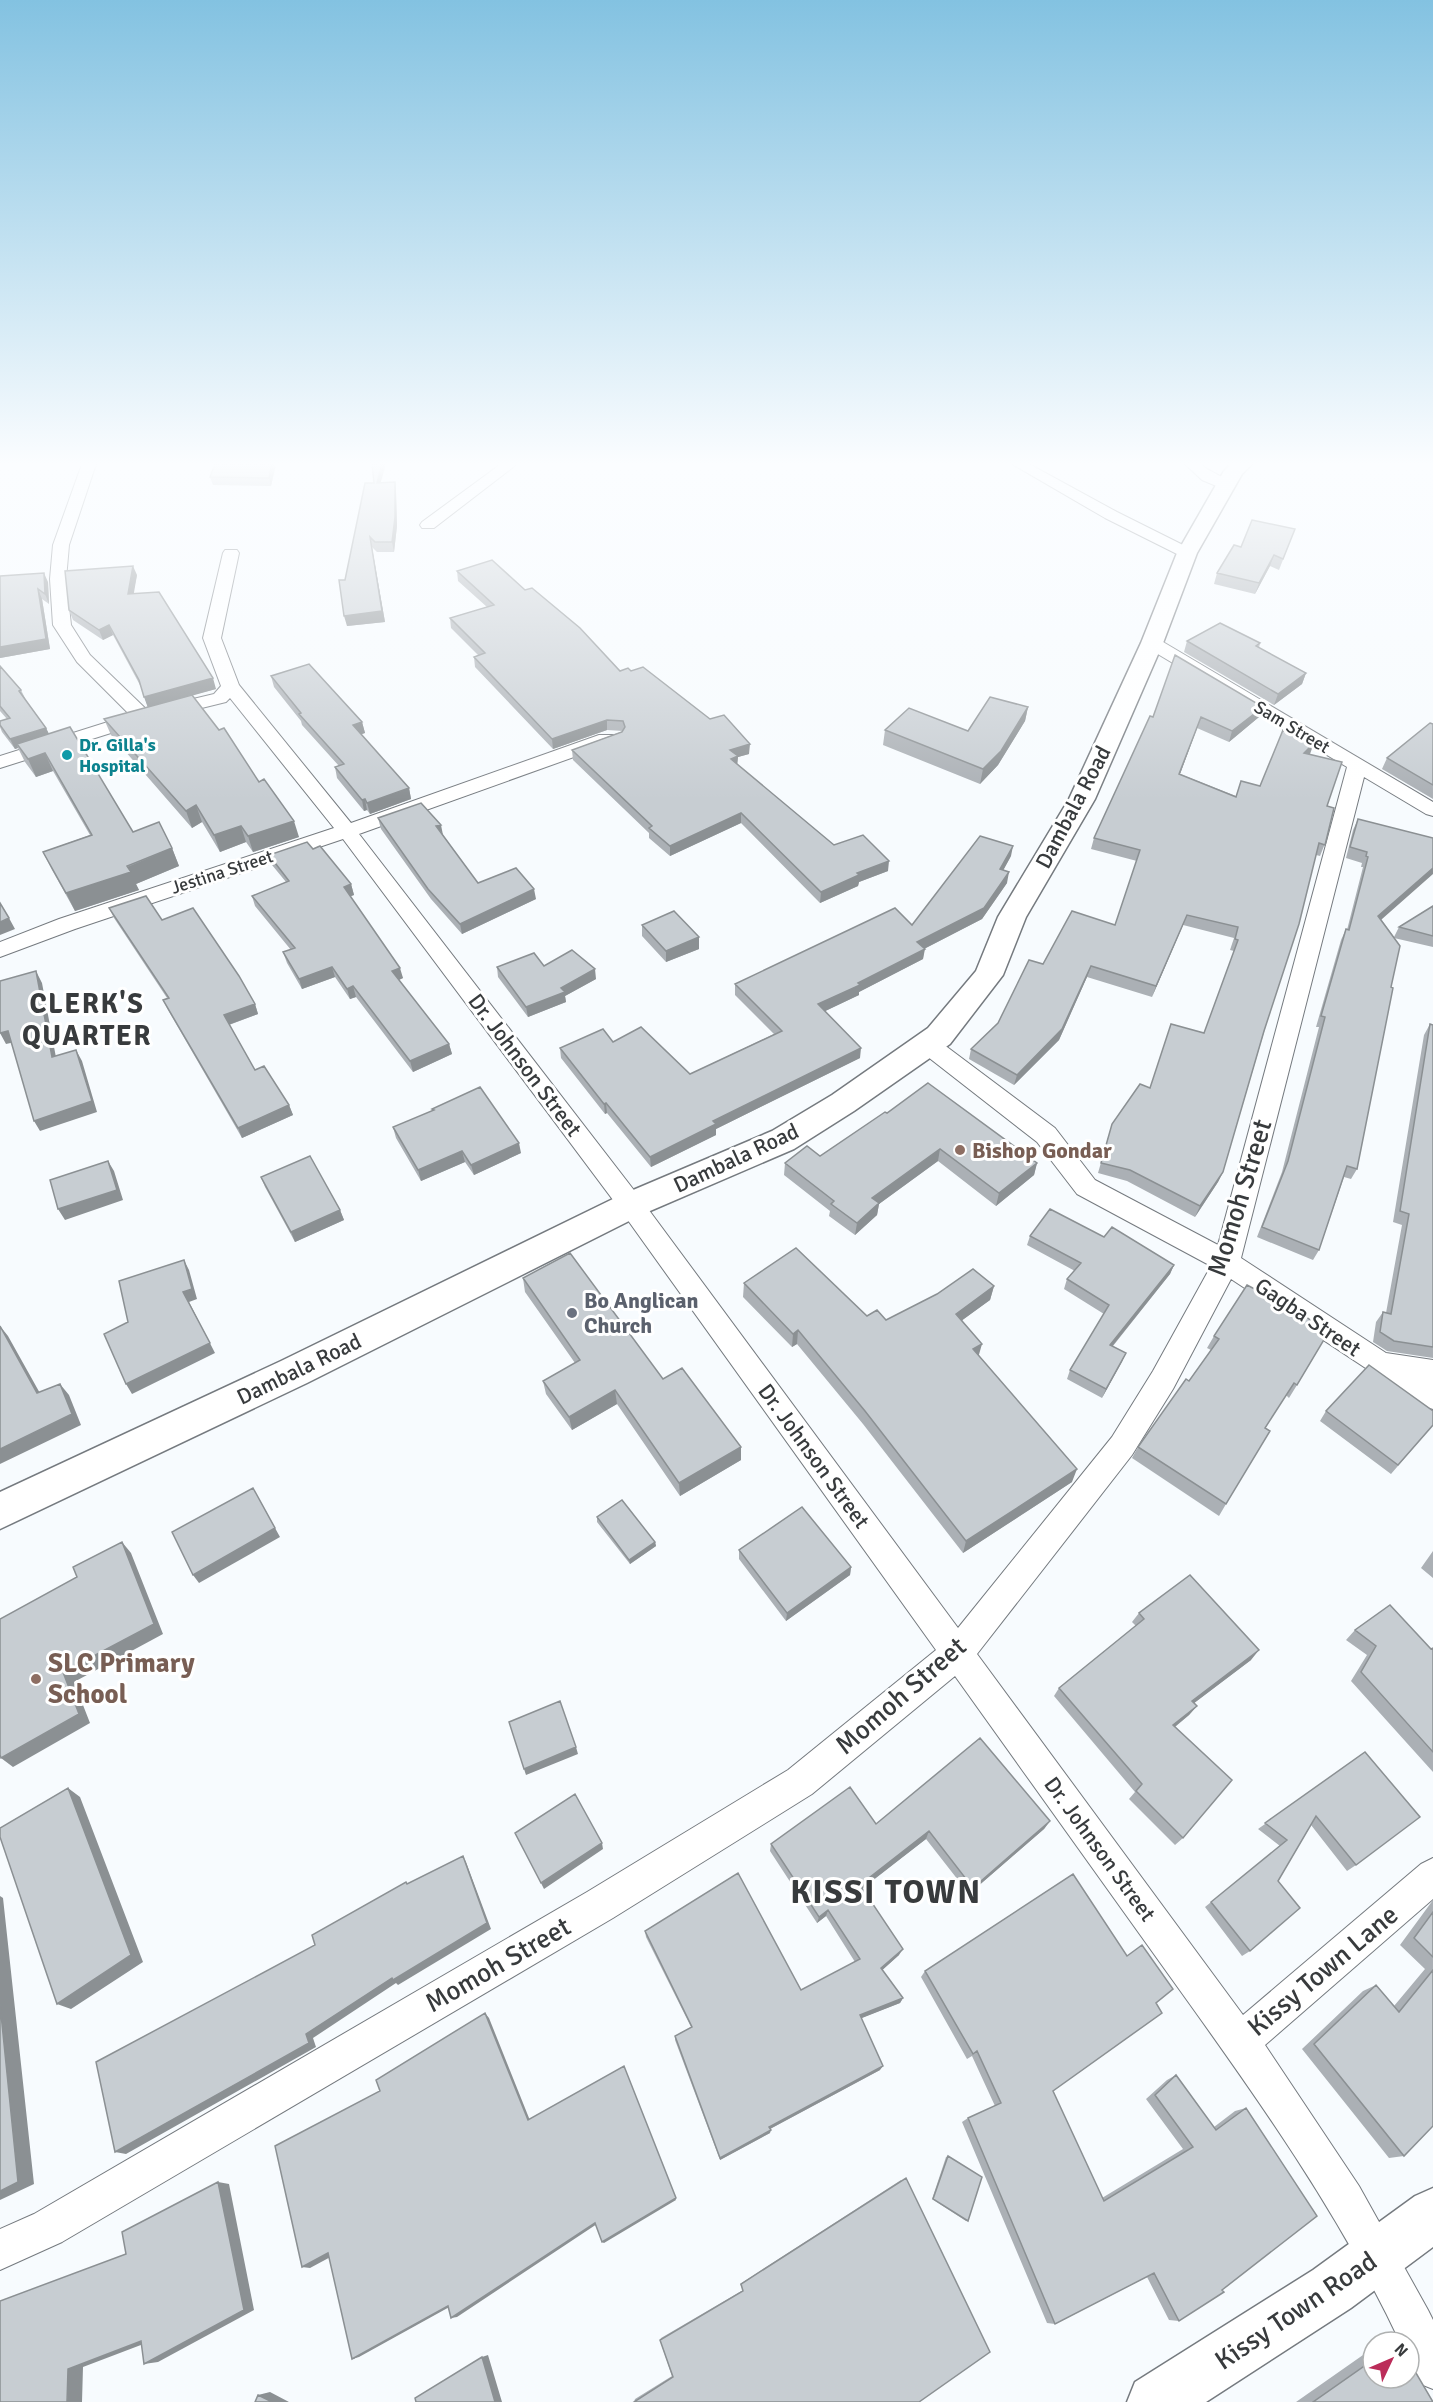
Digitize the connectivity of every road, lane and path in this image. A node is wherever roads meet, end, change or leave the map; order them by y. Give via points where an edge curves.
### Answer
1 (58, 576) edge
2 (226, 576) edge
3 (1178, 576) edge
4 (1152, 644) junction
5 (230, 686) junction
6 (143, 717) junction
7 (615, 736) edge
8 (0, 762) edge
9 (1357, 766) junction
10 (1433, 810) edge
11 (347, 831) junction
12 (0, 950) edge
13 (927, 1044) junction
14 (631, 1205) junction
15 (1227, 1262) junction
16 (1375, 1361) junction
17 (1433, 1372) edge
18 (1433, 1397) edge
19 (0, 1511) edge
20 (958, 1653) junction
21 (1433, 1876) edge
22 (1240, 2042) junction
23 (1433, 2214) edge
24 (0, 2250) edge
25 (1378, 2258) junction
26 (1433, 2368) edge
27 (1155, 2402) edge

1 - 6 street via 62,625 83,658
2 - 5 street, Dr. Johnson Street via 212,638
3 - 4 street, Dambala Road
4 - 9 street, Sam Street
4 - 13 street, Dambala Road via 1082,799 1012,917 989,975 939,1036
5 - 6 street via 220,698
5 - 11 street, Dr. Johnson Street
6 - 8 street
7 - 11 street, Jestina Street
9 - 10 street, Sam Street
9 - 15 street, Momoh Street
11 - 12 street, Jestina Street
11 - 14 street, Dr. Johnson Street
13 - 14 street, Dambala Road via 783,1140
13 - 15 street, Gagba Street via 1046,1135 1086,1187
14 - 19 street, Dambala Road via 294,1372
14 - 20 street, Dr. Johnson Street
15 - 16 street, Gagba Street
15 - 20 street, Momoh Street via 1122,1446
16 - 17 street
16 - 18 street, Gagba Street
20 - 22 street, Dr. Johnson Street
20 - 24 street, Momoh Street via 800,1782 600,1905 120,2186 48,2228
21 - 22 street, Kissy Town Lane
22 - 25 street, Dr. Johnson Street
23 - 25 street, Kissy Town Road
25 - 26 street, Dr. Johnson Street
25 - 27 street, Kissy Town Road

